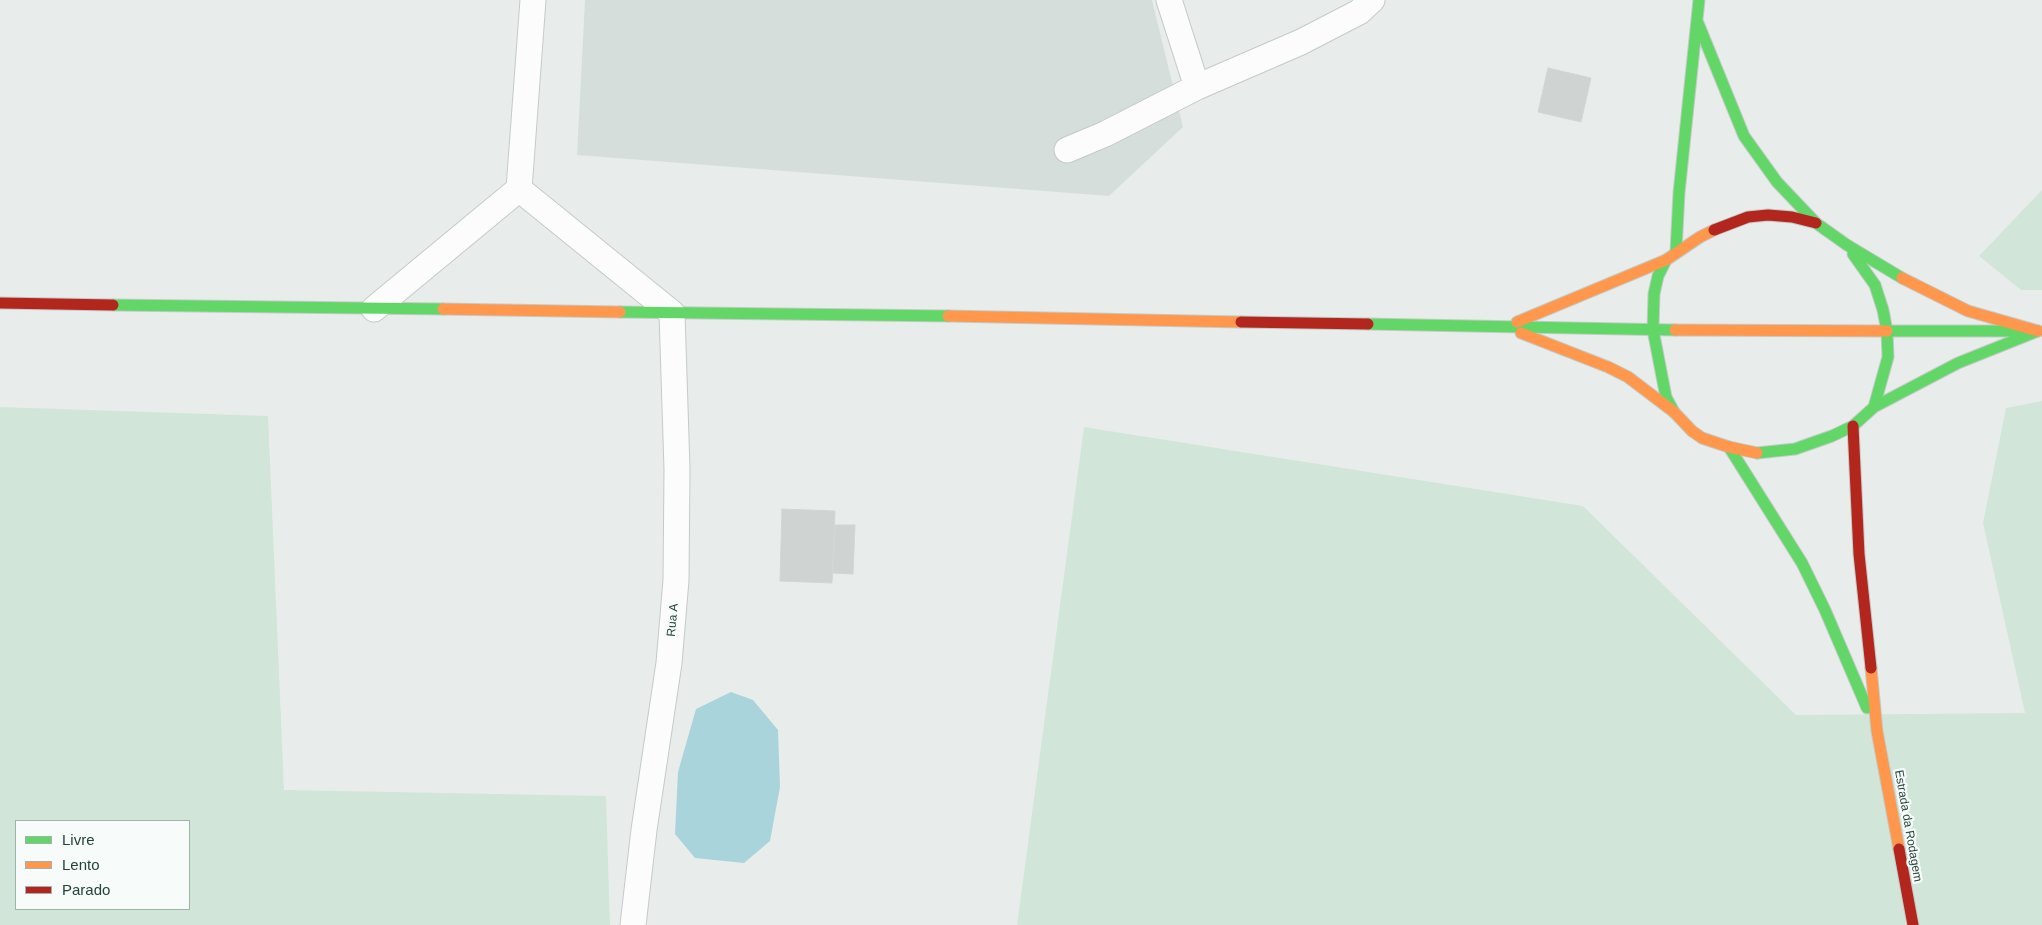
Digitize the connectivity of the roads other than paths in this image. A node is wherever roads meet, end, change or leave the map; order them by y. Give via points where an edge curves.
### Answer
1 (532, 0) edge
2 (1170, 0) edge
3 (1372, 0) edge
4 (1699, 0) edge
5 (1698, 23) junction
6 (1197, 87) junction
7 (1067, 150) dead end
8 (519, 189) junction
9 (1816, 223) junction
10 (1847, 245) junction
11 (1676, 251) junction
12 (1666, 260) junction
13 (0, 303) edge
14 (374, 309) junction
15 (672, 313) junction
16 (1506, 326) junction
17 (1653, 330) junction
18 (1887, 331) junction
19 (2040, 331) edge
20 (1874, 407) junction
21 (1674, 412) junction
22 (1853, 426) junction
23 (1729, 448) junction
24 (1877, 731) junction
25 (633, 925) edge
26 (1913, 925) edge

1 - 8 street
2 - 6 street
3 - 6 street via 1359,12 1301,42
4 - 5 main road
5 - 9 main road via 1744,136 1777,182
5 - 11 main road via 1690,77
6 - 7 street
8 - 14 street
8 - 15 street
9 - 10 main road
9 - 11 main road via 1792,217 1748,217 1729,222
10 - 18 main road via 1875,285
10 - 19 main road via 1894,274 1968,311
11 - 12 main road
12 - 16 main road
12 - 17 main road via 1654,294
13 - 14 main road
14 - 15 main road
15 - 16 main road
15 - 25 street, Rua A via 677,469 676,580 669,663
16 - 17 main road
16 - 21 main road via 1628,377
17 - 18 main road
17 - 21 main road via 1666,397
18 - 19 main road
18 - 20 main road via 1888,357
19 - 20 main road via 1958,363
20 - 22 main road
21 - 23 main road via 1702,438
22 - 23 main road via 1794,449 1759,453
22 - 24 main road via 1859,554
23 - 24 main road via 1802,563
24 - 26 main road, Estrada da Rodagem

